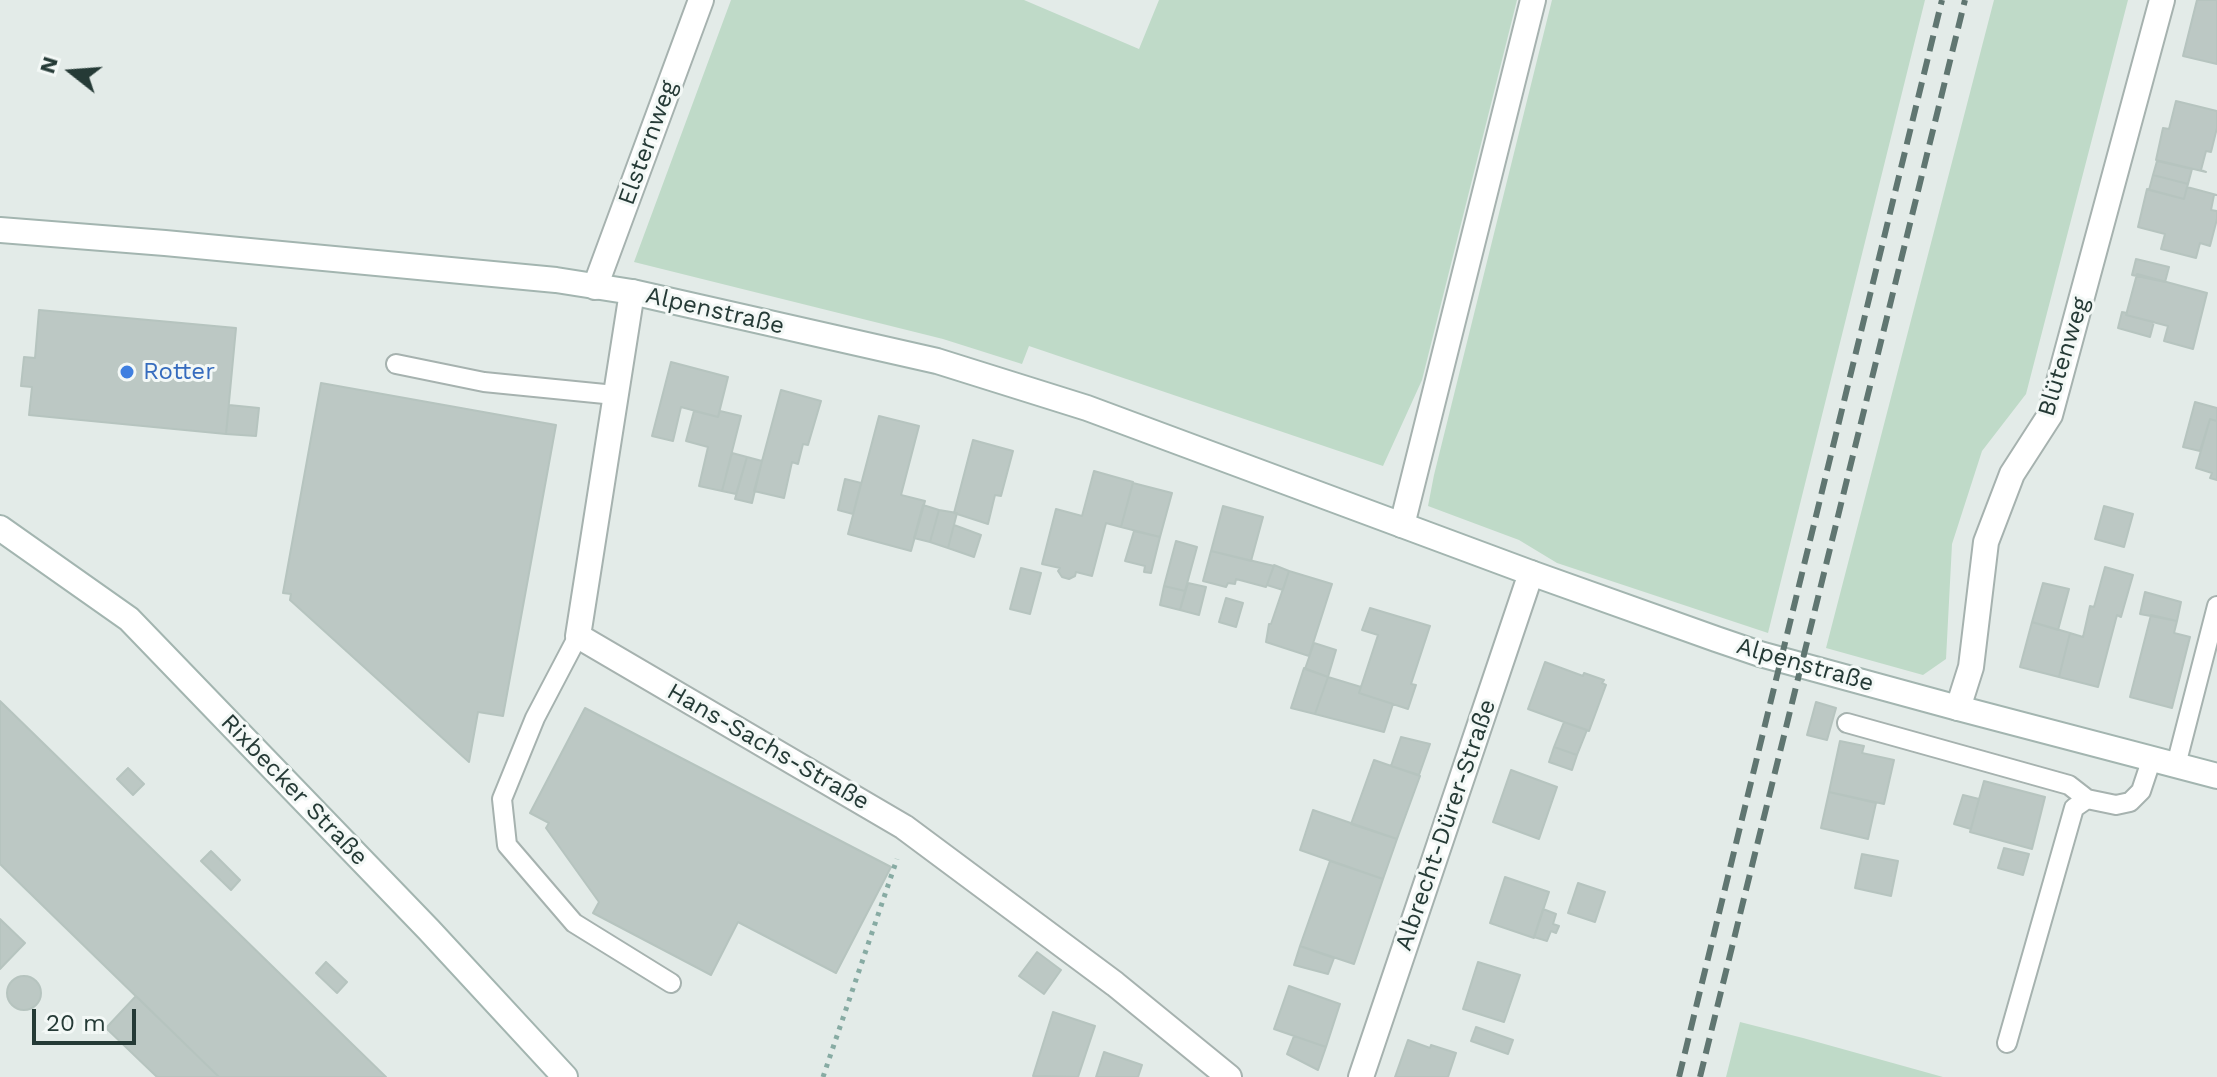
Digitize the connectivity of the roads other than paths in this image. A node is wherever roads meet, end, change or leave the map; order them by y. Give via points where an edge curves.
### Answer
1 (701, 0) edge
2 (1533, 0) edge
3 (2162, 0) edge
4 (0, 230) edge
5 (595, 287) junction
6 (632, 292) junction
7 (396, 364) dead end
8 (615, 395) junction
9 (1402, 525) junction
10 (0, 528) edge
11 (1531, 573) junction
12 (2217, 606) edge
13 (578, 636) junction
14 (1958, 708) junction
15 (1847, 723) dead end
16 (2152, 758) junction
17 (2176, 765) junction
18 (2217, 776) edge
19 (2087, 799) junction
20 (671, 983) dead end
21 (2007, 1043) dead end
22 (565, 1077) edge
23 (1229, 1077) edge
24 (1361, 1077) edge

1 - 5 street, Elsternweg
2 - 9 street
3 - 14 street, Blütenweg via 2053,408 2012,474 1986,542 1971,667
4 - 5 street, Alpenstraße
5 - 6 street, Alpenstraße
6 - 8 street
6 - 9 street, Alpenstraße via 937,361 1087,408
7 - 8 lane via 484,382
8 - 13 street
9 - 11 street, Alpenstraße
10 - 22 street, Rixbecker Straße via 129,619
11 - 14 street, Alpenstraße via 1760,654
11 - 24 street, Albrecht-Dürer-Straße
12 - 17 lane
13 - 20 lane via 535,718 502,799 507,845 574,923
13 - 23 street, Hans-Sachs-Straße via 904,827 1115,984
14 - 16 street, Alpenstraße
15 - 19 lane via 2069,785
16 - 17 street, Alpenstraße
16 - 19 lane via 2141,791 2130,802
17 - 18 street, Alpenstraße
19 - 21 lane via 2074,808

